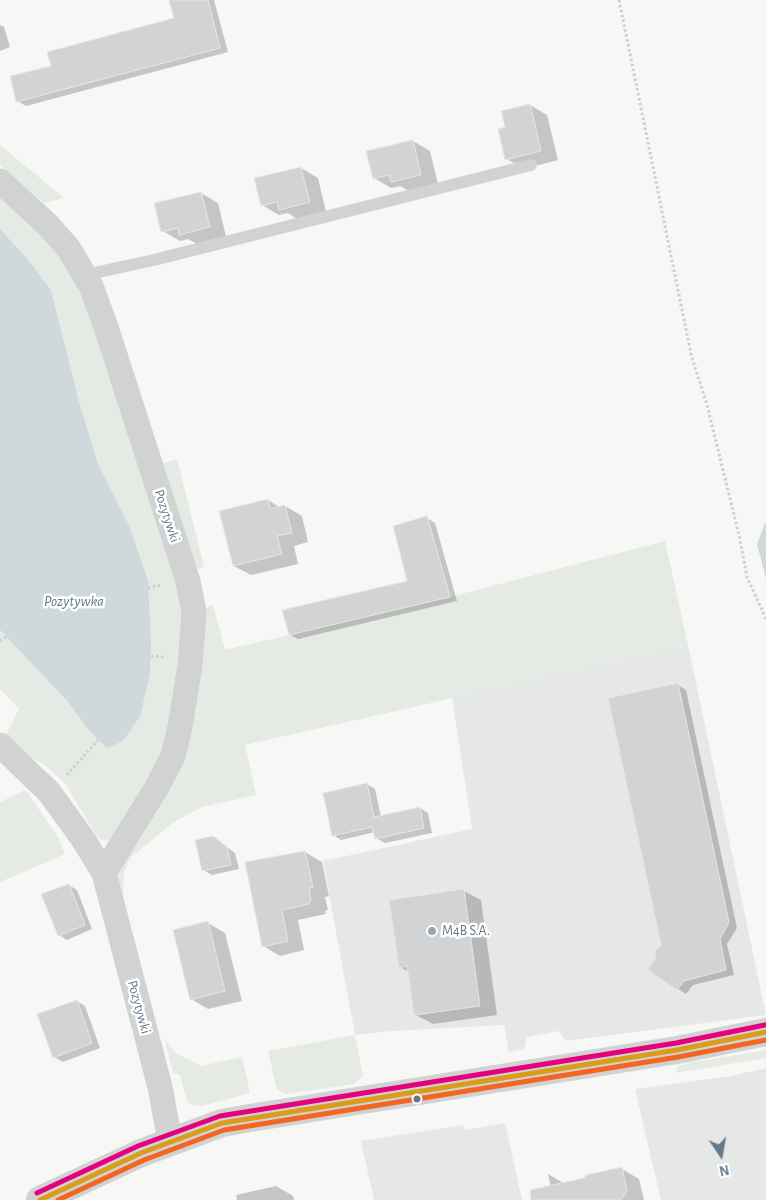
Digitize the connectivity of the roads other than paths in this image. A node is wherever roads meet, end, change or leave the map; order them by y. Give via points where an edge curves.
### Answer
1 (532, 165) dead end
2 (0, 181) edge
3 (84, 276) junction
4 (0, 745) edge
5 (104, 873) junction
6 (766, 1032) edge
7 (170, 1141) junction
8 (40, 1200) edge

1 - 3 lane
2 - 3 street, Pozytywki via 48,224
3 - 5 street, Pozytywki via 100,307 188,581 194,612 190,665 172,756 157,787
4 - 5 street, Pozytywki via 49,792 84,839
5 - 7 street, Pozytywki via 160,1087
6 - 7 street via 677,1050 222,1123
7 - 8 street

